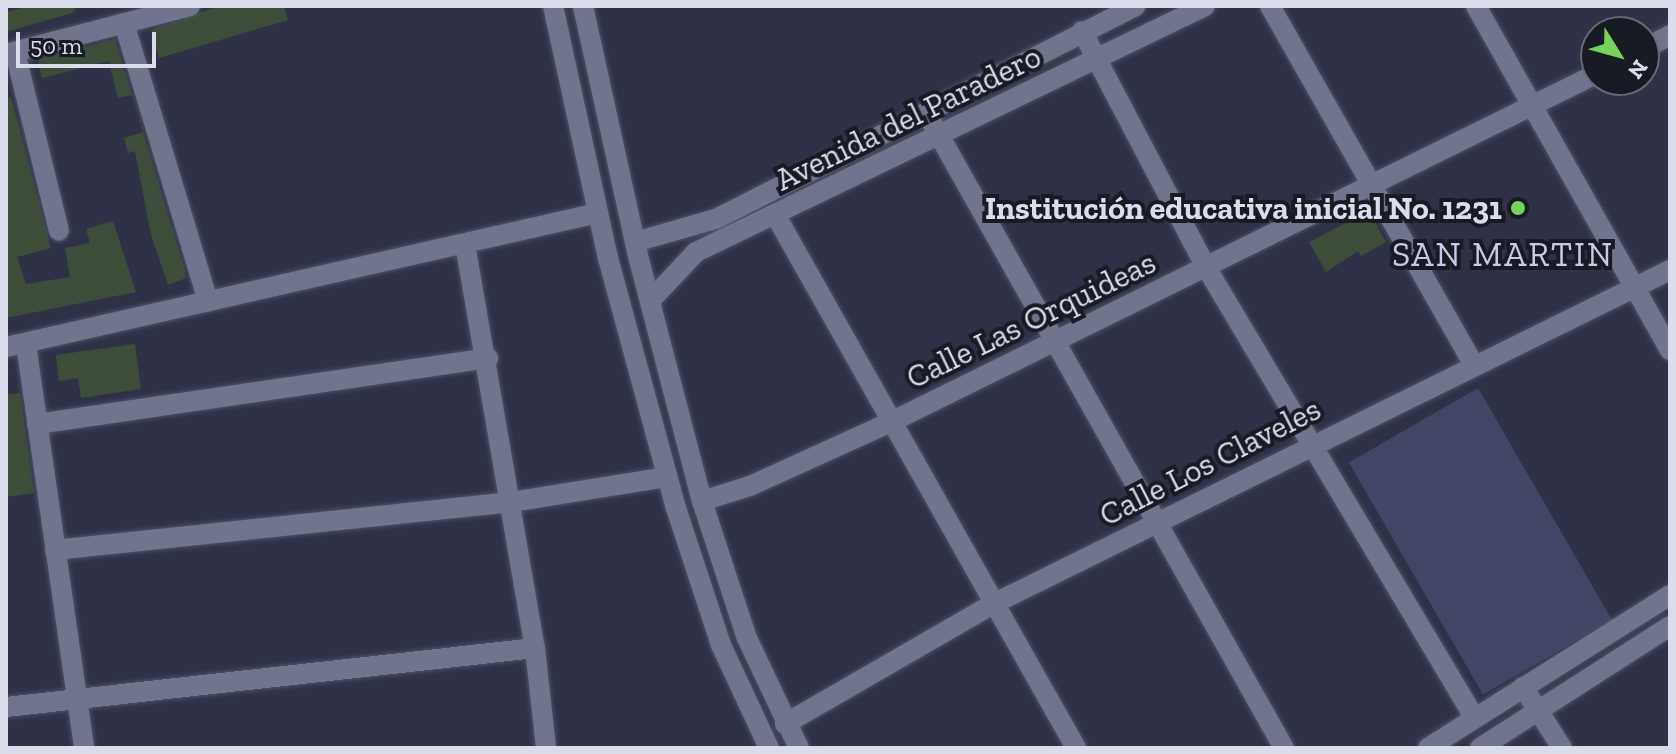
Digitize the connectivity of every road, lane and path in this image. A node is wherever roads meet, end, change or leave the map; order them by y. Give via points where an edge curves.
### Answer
1 (190, 6) edge
2 (553, 6) edge
3 (583, 6) edge
4 (1135, 6) edge
5 (1205, 6) edge
6 (1270, 6) edge
7 (1476, 6) edge
8 (124, 23) junction
9 (1082, 31) junction
10 (10, 53) edge
11 (1098, 59) junction
12 (1580, 82) edge
13 (1532, 107) junction
14 (926, 112) junction
15 (939, 136) junction
16 (1373, 184) junction
17 (598, 213) junction
18 (776, 216) junction
19 (59, 231) dead end
20 (465, 244) junction
21 (636, 247) junction
22 (608, 258) junction
23 (1206, 267) junction
24 (1670, 270) edge
25 (1633, 289) junction
26 (650, 301) junction
27 (208, 302) junction
28 (1054, 342) junction
29 (16, 346) edge
30 (1670, 350) edge
31 (488, 358) junction
32 (1474, 365) junction
33 (891, 422) junction
34 (37, 424) junction
35 (1312, 443) junction
36 (667, 477) junction
37 (702, 501) junction
38 (511, 502) junction
39 (1154, 525) junction
40 (55, 550) junction
41 (1670, 595) edge
42 (991, 605) junction
43 (1670, 626) edge
44 (535, 648) junction
45 (1523, 687) junction
46 (78, 699) junction
47 (6, 707) edge
48 (1538, 711) junction
49 (1474, 717) junction
50 (785, 724) junction
51 (84, 748) edge
52 (546, 748) edge
53 (767, 748) edge
54 (799, 748) edge
55 (1076, 748) edge
56 (1284, 748) edge
57 (1428, 748) edge
58 (1480, 748) edge
59 (1562, 748) edge

1 - 8 street
2 - 17 street
3 - 21 street
4 - 9 street, Avenida del Paradero
5 - 11 street, Avenida del Paradero
6 - 16 street
7 - 13 street
8 - 10 street
8 - 27 street
9 - 11 street
9 - 14 street, Avenida del Paradero
10 - 19 street
11 - 15 street, Avenida del Paradero
11 - 23 street
12 - 13 street, Calle Las Orquideas
13 - 16 street, Calle Las Orquideas
13 - 25 street
14 - 15 street
14 - 21 street, Avenida del Paradero via 716,219
15 - 18 street, Avenida del Paradero
15 - 28 street
16 - 23 street, Calle Las Orquideas
16 - 32 street
17 - 20 street
17 - 22 street
18 - 26 street, Avenida del Paradero via 696,252
18 - 33 street
20 - 27 street
20 - 31 street
21 - 22 street, Avenida del Paradero
21 - 26 street
22 - 36 street
23 - 28 street, Calle Las Orquideas
23 - 35 street
24 - 25 street, Calle Los Claveles
25 - 30 street
25 - 32 street, Calle Los Claveles
26 - 37 street
27 - 29 street
28 - 33 street, Calle Las Orquideas
28 - 39 street
29 - 34 street
31 - 34 street
31 - 38 street
32 - 35 street, Calle Los Claveles
33 - 37 street, Calle Las Orquideas via 750,486
33 - 42 street
34 - 40 street
35 - 39 street, Calle Los Claveles
35 - 49 street
36 - 38 street
36 - 53 street via 721,645
37 - 50 street via 746,636
38 - 40 street
38 - 44 street
39 - 42 street, Calle Los Claveles
39 - 56 street
40 - 46 street
41 - 45 street
42 - 50 street, Calle Los Claveles
42 - 55 street
43 - 48 street
44 - 46 street
44 - 52 street
45 - 48 street
45 - 49 street
46 - 47 street
46 - 51 street
48 - 58 street
48 - 59 street
49 - 57 street
50 - 54 street

